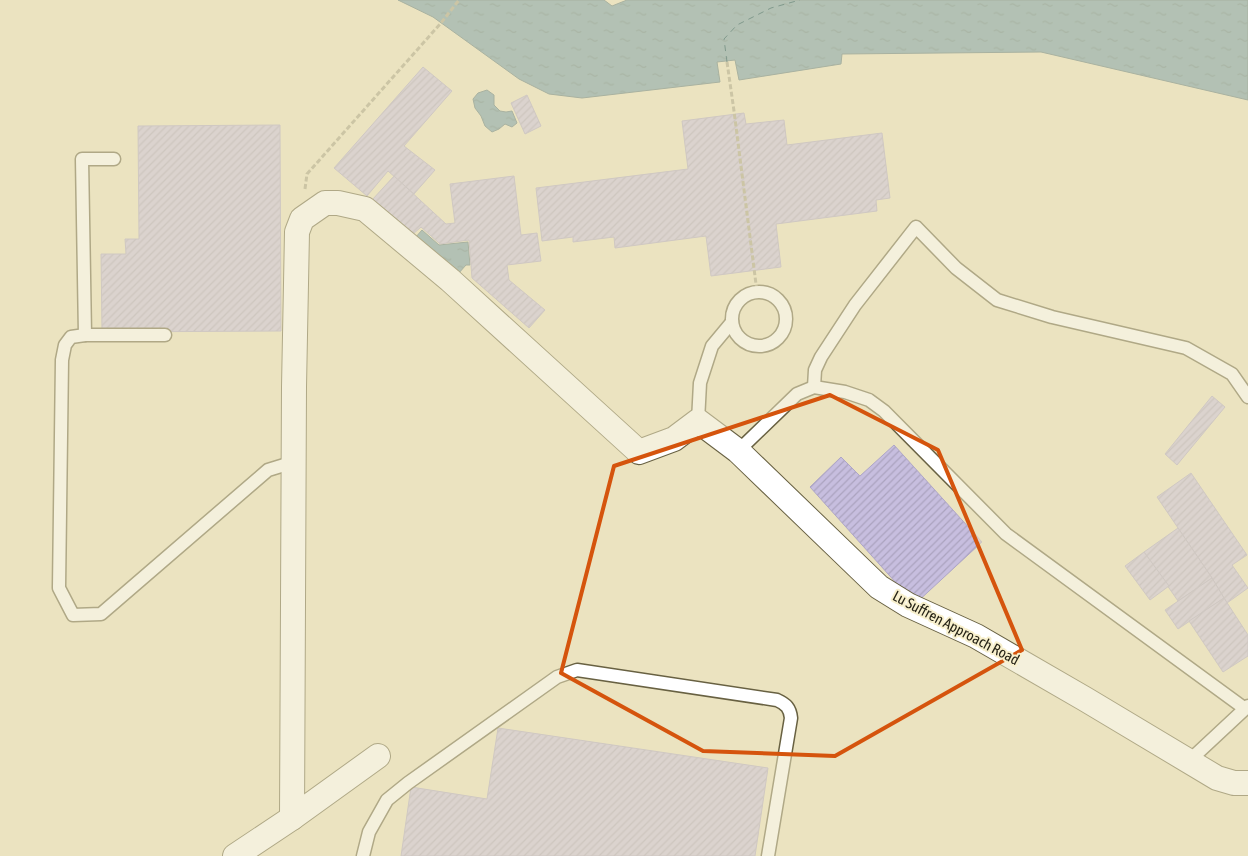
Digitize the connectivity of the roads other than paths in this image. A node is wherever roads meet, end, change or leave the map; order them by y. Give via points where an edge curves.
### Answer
1 (114, 159) dead end
2 (732, 322) junction
3 (85, 335) junction
4 (165, 335) dead end
5 (814, 387) junction
6 (1248, 397) edge
7 (698, 421) junction
8 (738, 451) junction
9 (294, 462) junction
10 (1246, 707) edge
11 (378, 756) dead end
12 (1189, 761) junction
13 (1248, 784) edge
14 (292, 818) junction
15 (236, 856) edge
16 (363, 856) edge
17 (768, 856) edge

1 - 3 lane via 82,159
2 - 2 lane via 732,313 741,298 757,292 775,296 786,311 787,320 781,337 765,347 747,344 734,331
2 - 7 lane via 712,346 700,383
3 - 4 lane
3 - 9 lane via 71,337 65,345 62,360 59,588 73,616 100,614 268,470
5 - 6 lane via 815,370 821,356 855,305 916,226 956,268 997,300 1052,317 1186,348 1232,374
5 - 8 lane via 797,394
5 - 10 lane via 846,392 868,400 884,411 1006,534
7 - 8 street, Lu Suffren Approach Road
7 - 9 street via 674,439 639,452 463,291 365,208 325,203 302,219 297,232
8 - 12 street, Lu Suffren Approach Road via 879,587 908,605 976,636
9 - 14 street
10 - 12 lane
11 - 14 street
12 - 13 street, Lu Suffren Approach Road via 1217,778
14 - 15 street
16 - 17 lane via 369,832 388,800 557,677 577,670 778,700 788,707 791,718

